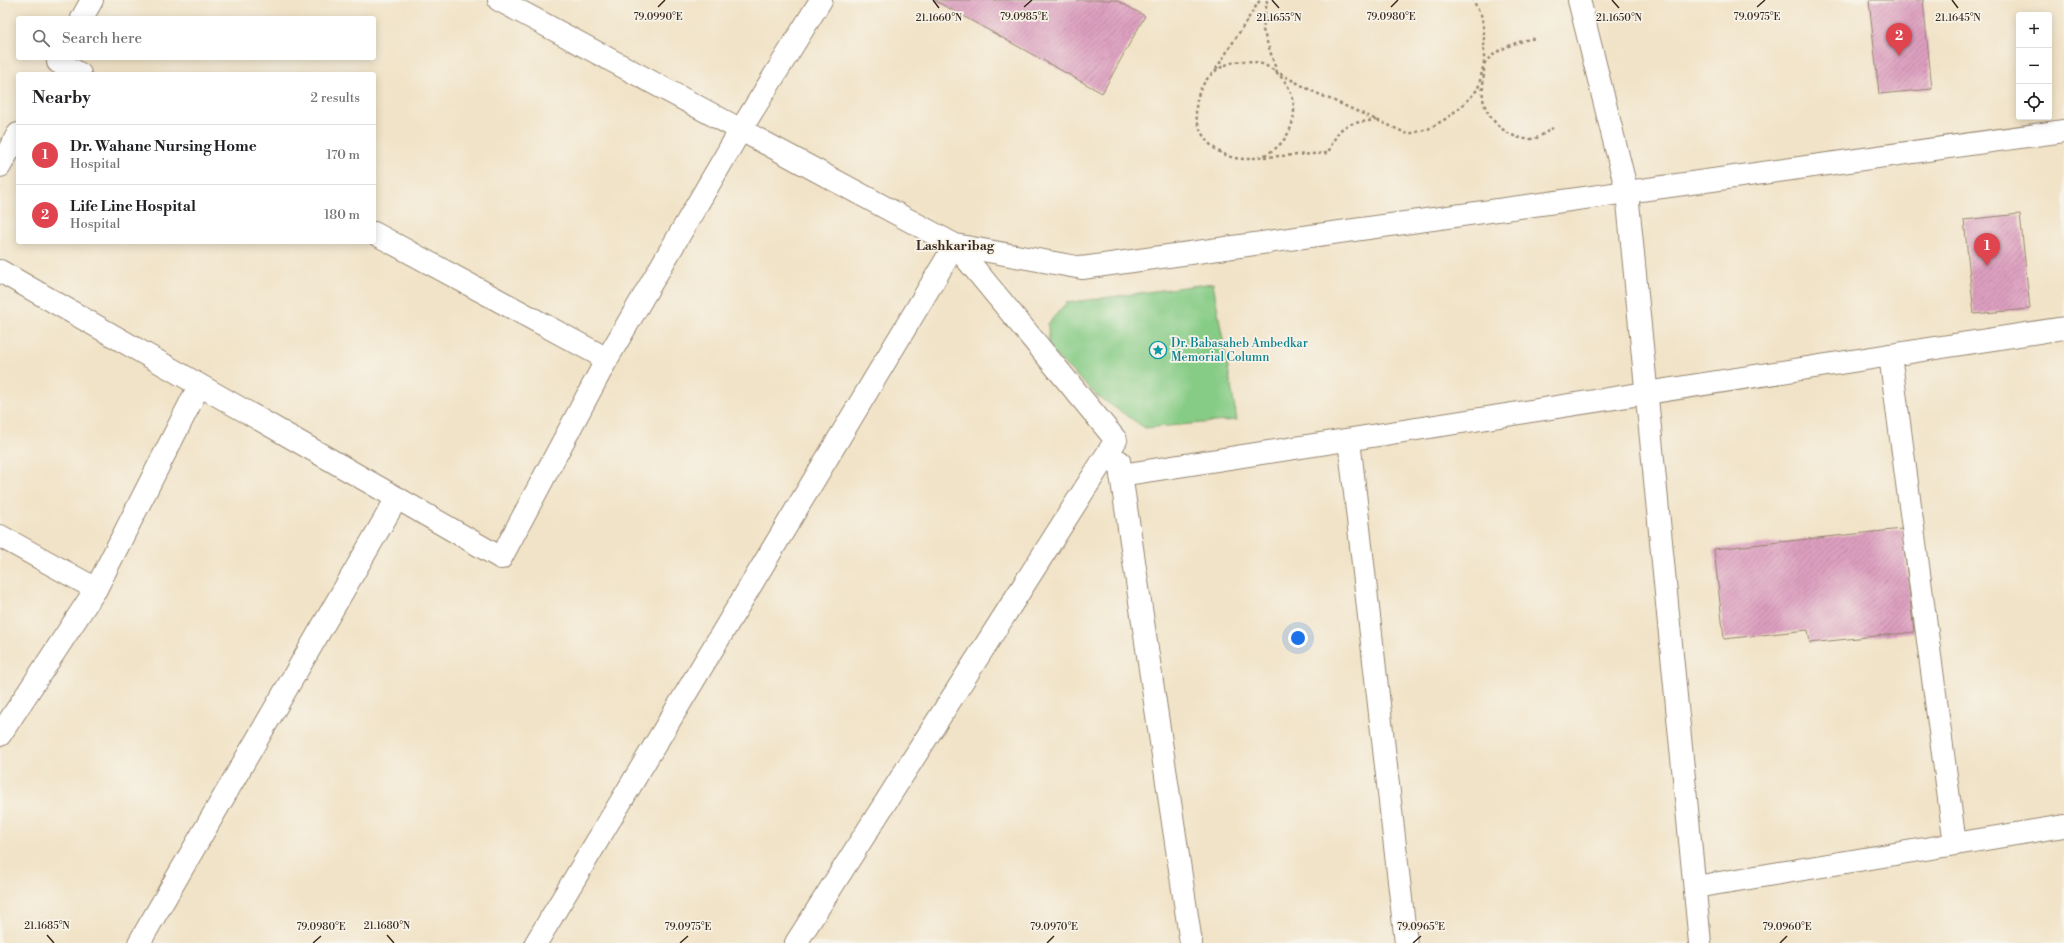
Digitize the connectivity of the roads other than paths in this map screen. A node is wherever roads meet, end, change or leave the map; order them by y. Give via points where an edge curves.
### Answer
1 (92, 0) edge
2 (499, 0) edge
3 (821, 0) edge
4 (1579, 0) edge
5 (83, 16) edge
6 (56, 65) edge
7 (75, 72) edge
8 (740, 131) junction
9 (2064, 131) edge
10 (16, 138) edge
11 (0, 166) edge
12 (1627, 192) junction
13 (376, 234) edge
14 (955, 245) junction
15 (0, 271) edge
16 (2064, 328) edge
17 (1890, 355) junction
18 (607, 360) junction
19 (199, 386) junction
20 (1647, 394) junction
21 (1116, 440) junction
22 (1349, 440) junction
23 (1121, 475) junction
24 (397, 498) junction
25 (0, 536) edge
26 (96, 589) junction
27 (0, 735) edge
28 (2064, 826) edge
29 (1955, 844) junction
30 (1695, 887) junction
31 (139, 943) edge
32 (536, 943) edge
33 (796, 943) edge
34 (1191, 943) edge
35 (1406, 943) edge
36 (1700, 943) edge

1 - 5 street
2 - 8 street
3 - 8 street
4 - 12 street
6 - 7 street
8 - 14 street
8 - 18 street
9 - 12 street
10 - 11 street
12 - 14 street via 1082,268
12 - 20 street
13 - 18 street
14 - 21 street
14 - 32 street
15 - 19 street
16 - 17 street
17 - 20 street
17 - 29 street
18 - 24 street via 500,558
19 - 24 street
19 - 26 street
20 - 22 street
20 - 30 street
21 - 23 street
21 - 33 street
22 - 23 street
22 - 35 street
23 - 34 street
24 - 31 street
25 - 26 street
26 - 27 street
28 - 29 street
29 - 30 street
30 - 36 street

